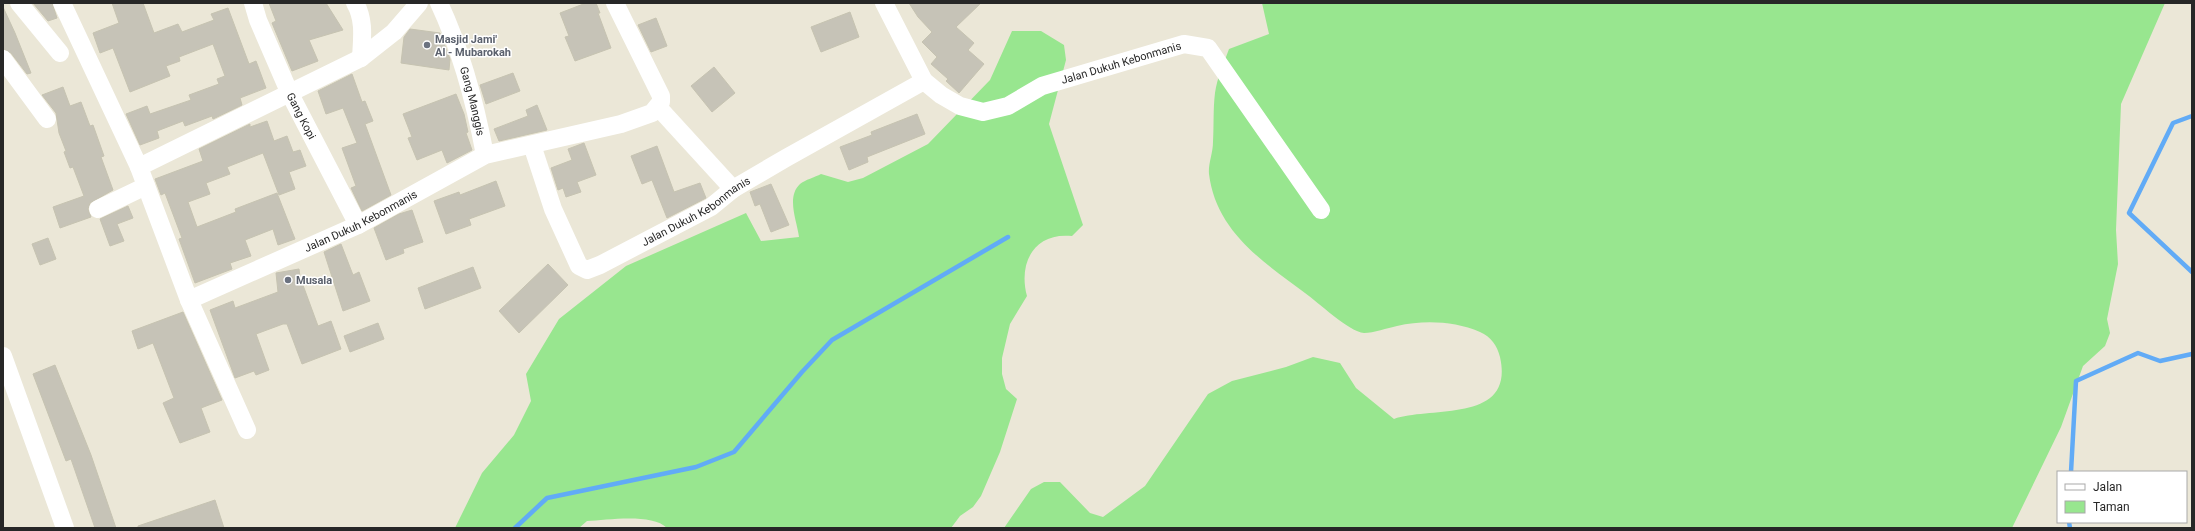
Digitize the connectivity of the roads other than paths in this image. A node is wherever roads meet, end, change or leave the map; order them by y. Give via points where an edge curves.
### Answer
1 (19, 3) edge
2 (62, 3) edge
3 (254, 3) edge
4 (355, 3) edge
5 (419, 3) edge
6 (439, 3) edge
7 (615, 3) edge
8 (884, 3) edge
9 (60, 53) dead end
10 (361, 58) junction
11 (3, 59) edge
12 (924, 81) junction
13 (290, 94) junction
14 (658, 107) junction
15 (48, 119) dead end
16 (532, 145) junction
17 (485, 155) junction
18 (139, 167) junction
19 (146, 186) junction
20 (733, 189) junction
21 (98, 209) dead end
22 (1322, 210) dead end
23 (358, 225) junction
24 (189, 300) junction
25 (3, 356) edge
26 (247, 430) dead end
27 (65, 528) edge

1 - 9 street
2 - 18 street
3 - 13 street, Gang Kopi via 258,20
4 - 10 street via 360,12 362,27
5 - 10 street via 394,32
6 - 17 street, Gang Manggis via 461,52
7 - 14 street via 661,96
8 - 12 street, Jalan Dukuh Kebonmanis
10 - 13 street
11 - 15 street
12 - 20 street, Jalan Dukuh Kebonmanis
12 - 22 street, Jalan Dukuh Kebonmanis via 960,106 983,112 1008,106 1042,86 1184,44 1208,48
13 - 18 street
13 - 23 street, Gang Kopi
14 - 16 street, Jalan Dukuh Kebonmanis via 652,113 621,124
14 - 20 street
16 - 17 street, Jalan Dukuh Kebonmanis
16 - 20 street, Jalan Dukuh Kebonmanis via 553,208 578,266 587,270 710,207
17 - 23 street, Jalan Dukuh Kebonmanis
18 - 19 street
19 - 21 street
19 - 24 street
23 - 24 street, Jalan Dukuh Kebonmanis
24 - 26 street
25 - 27 street

